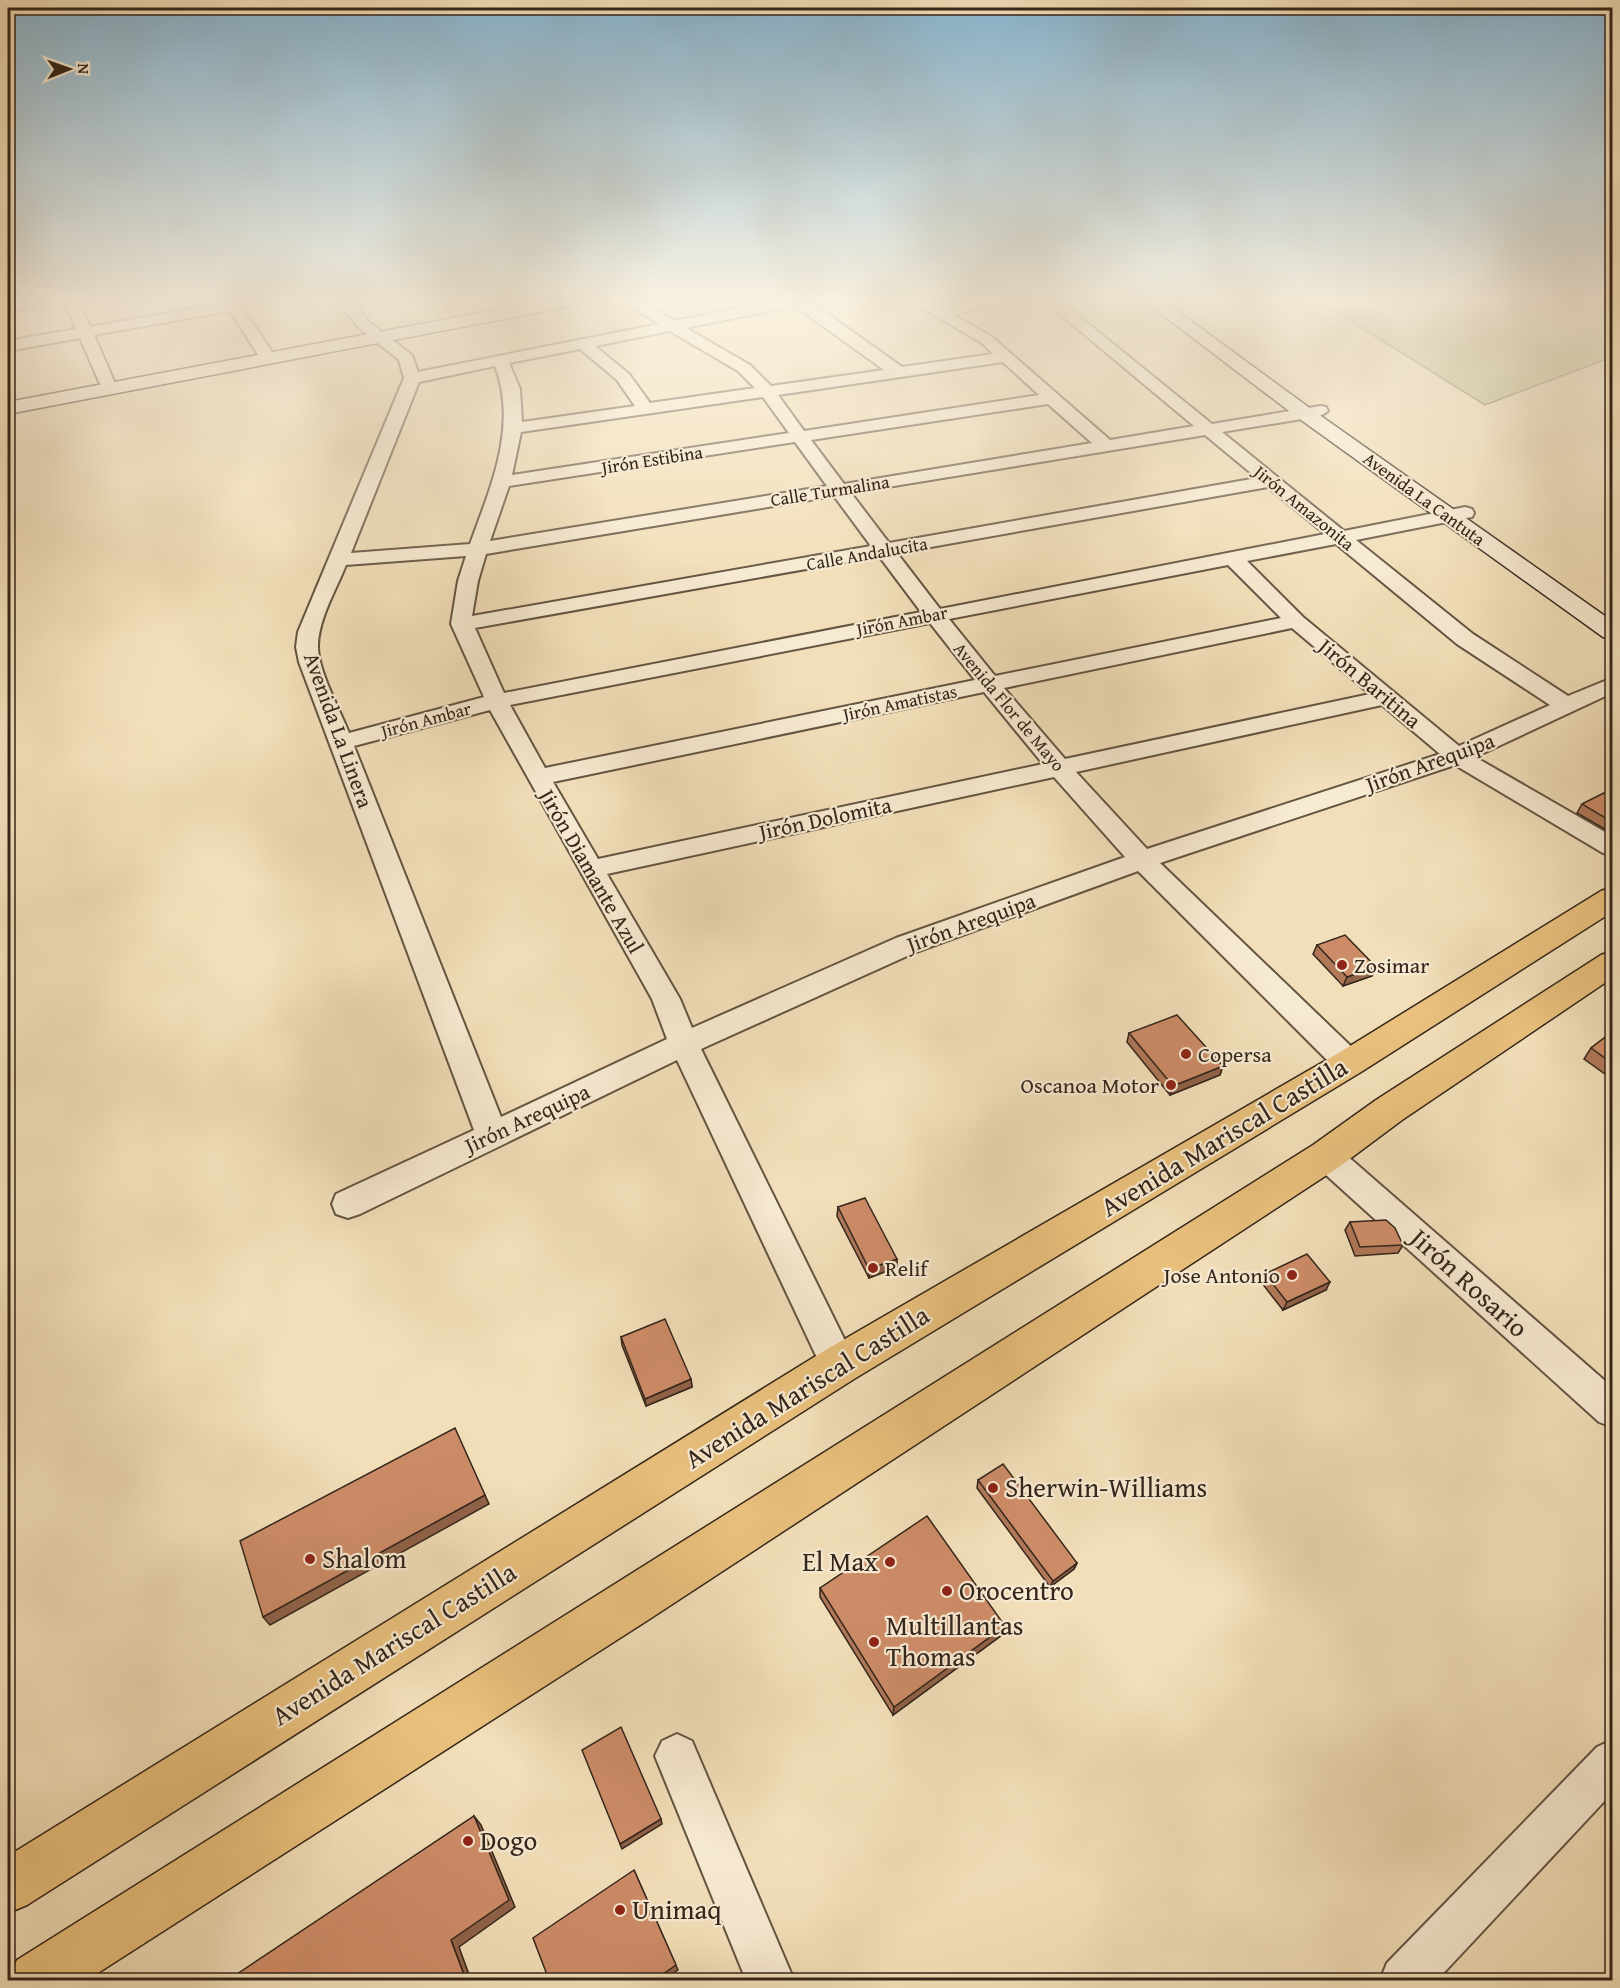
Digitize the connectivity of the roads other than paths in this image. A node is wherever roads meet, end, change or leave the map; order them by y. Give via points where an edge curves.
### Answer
1 (50, 393) edge
2 (71, 393) edge
3 (406, 393) edge
4 (513, 393) edge
5 (635, 393) edge
6 (754, 393) edge
7 (768, 393) edge
8 (1046, 393) edge
9 (1164, 393) edge
10 (1284, 393) edge
11 (1287, 393) edge
12 (1052, 398) junction
13 (8, 399) edge
14 (8, 408) edge
15 (645, 408) junction
16 (1312, 412) junction
17 (514, 428) junction
18 (1209, 429) junction
19 (800, 437) junction
20 (1106, 446) junction
21 (1272, 481) junction
22 (501, 482) junction
23 (841, 489) junction
24 (1456, 514) junction
25 (1340, 538) junction
26 (478, 549) junction
27 (886, 551) junction
28 (1232, 558) junction
29 (338, 560) junction
30 (933, 615) junction
31 (1612, 616) edge
32 (1296, 621) junction
33 (462, 624) junction
34 (1612, 632) edge
35 (988, 685) junction
36 (1612, 685) edge
37 (1388, 696) junction
38 (496, 701) junction
39 (1566, 705) junction
40 (341, 742) junction
41 (1457, 756) junction
42 (1059, 768) junction
43 (539, 777) junction
44 (1612, 846) edge
45 (1143, 860) junction
46 (591, 869) junction
47 (1612, 898) edge
48 (1612, 963) edge
49 (684, 1044) junction
50 (1349, 1063) junction
51 (492, 1135) junction
52 (1326, 1156) junction
53 (348, 1204) dead end
54 (839, 1365) junction
55 (1612, 1410) edge
56 (677, 1756) dead end
57 (1612, 1762) edge
58 (8, 1886) edge
59 (37, 1980) edge
60 (770, 1980) edge
61 (1404, 1980) edge

1 - 13 main road
2 - 14 main road
3 - 29 street, Avenida La Linera
4 - 17 street
5 - 15 street
6 - 15 street
7 - 19 street, Avenida Flor de Mayo
8 - 12 street
9 - 18 street, Jirón Amazonita
10 - 16 main road, Avenida La Cantuta
11 - 16 main road, Avenida La Cantuta
12 - 19 street, Jirón Estibina
12 - 20 street
15 - 17 street
16 - 18 street, Calle Turmalina
16 - 24 main road, Avenida La Cantuta
17 - 22 street
18 - 20 street, Calle Turmalina
18 - 21 street, Jirón Amazonita
19 - 22 street, Jirón Estibina
19 - 23 street, Avenida Flor de Mayo
20 - 23 street, Calle Turmalina
21 - 25 street, Jirón Amazonita
21 - 27 street, Calle Andalucita
22 - 26 street
23 - 26 street, Calle Turmalina
23 - 27 street, Avenida Flor de Mayo
24 - 25 street, Jirón Ambar
24 - 31 main road, Avenida La Cantuta
24 - 34 main road, Avenida La Cantuta
25 - 28 street, Jirón Ambar
25 - 39 street, Jirón Amazonita via 1465,639
26 - 29 street, Calle Turmalina
26 - 33 street
27 - 30 street, Avenida Flor de Mayo
27 - 33 street, Calle Andalucita
28 - 30 street, Jirón Ambar
28 - 32 street, Jirón Baritina
29 - 40 street, Avenida La Linera via 309,632 307,647 309,662
30 - 35 street, Avenida Flor de Mayo
30 - 38 street, Jirón Ambar
32 - 35 street, Jirón Amatistas
32 - 37 street, Jirón Baritina
33 - 38 street, Jirón Diamante Azul
35 - 42 street, Avenida Flor de Mayo
35 - 43 street, Jirón Amatistas
36 - 39 street, Jirón Arequipa
37 - 41 street, Jirón Baritina
37 - 42 street, Jirón Dolomita
38 - 40 street, Jirón Ambar
38 - 43 street, Jirón Diamante Azul
39 - 41 street, Jirón Arequipa
40 - 51 street, Avenida La Linera
41 - 44 street, Jirón Baritina
41 - 45 street, Jirón Arequipa
42 - 45 street, Avenida Flor de Mayo
42 - 46 street, Jirón Dolomita
43 - 46 street, Jirón Diamante Azul
45 - 49 street, Jirón Arequipa via 906,945
45 - 50 street, Avenida Flor de Mayo
46 - 49 street, Jirón Diamante Azul via 666,999
47 - 50 highway, Avenida Mariscal Castilla
48 - 52 highway
49 - 51 street, Jirón Arequipa
49 - 54 street, Jirón Diamante Azul
50 - 54 highway, Avenida Mariscal Castilla
51 - 53 street, Jirón Arequipa
52 - 55 street, Jirón Rosario
52 - 59 highway
54 - 58 highway, Avenida Mariscal Castilla
56 - 60 street
57 - 61 street

